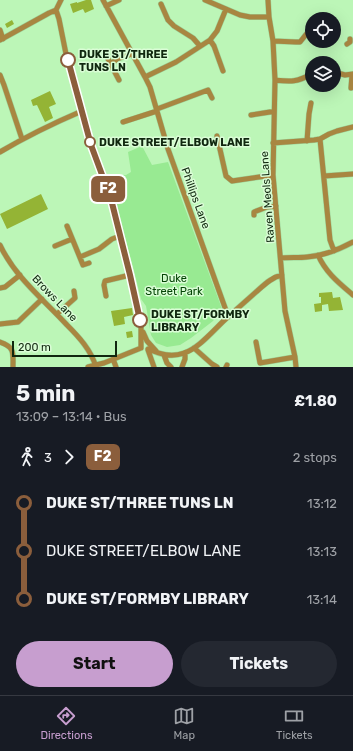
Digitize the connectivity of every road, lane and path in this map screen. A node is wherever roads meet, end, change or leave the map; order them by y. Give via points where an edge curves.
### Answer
1 (64, 0) edge
2 (103, 0) edge
3 (119, 0) edge
4 (204, 0) edge
5 (268, 0) edge
6 (60, 2) edge
7 (161, 4) dead end
8 (106, 6) junction
9 (226, 9) junction
10 (56, 10) junction
11 (269, 17) junction
12 (0, 30) edge
13 (305, 35) edge
14 (2, 40) edge
15 (210, 40) junction
16 (273, 41) junction
17 (200, 46) junction
18 (132, 54) junction
19 (108, 59) dead end
20 (111, 64) junction
21 (223, 71) dead end
22 (341, 74) edge
23 (0, 75) edge
24 (352, 75) edge
25 (146, 77) junction
26 (305, 78) edge
27 (119, 80) dead end
28 (275, 80) junction
29 (350, 88) edge
30 (212, 98) dead end
31 (312, 103) dead end
32 (157, 110) junction
33 (82, 111) junction
34 (274, 112) junction
35 (123, 122) dead end
36 (251, 122) dead end
37 (353, 127) edge
38 (217, 136) dead end
39 (22, 139) junction
40 (320, 139) junction
41 (307, 141) junction
42 (273, 143) junction
43 (0, 152) edge
44 (353, 174) edge
45 (273, 175) junction
46 (324, 176) junction
47 (276, 206) junction
48 (254, 215) dead end
49 (67, 226) dead end
50 (120, 236) junction
51 (72, 239) junction
52 (353, 242) edge
53 (0, 245) edge
54 (54, 246) dead end
55 (334, 251) junction
56 (318, 255) junction
57 (80, 257) junction
58 (281, 258) junction
59 (89, 263) dead end
60 (20, 275) junction
61 (130, 275) junction
62 (282, 275) junction
63 (0, 288) edge
64 (74, 291) dead end
65 (353, 295) edge
66 (106, 296) dead end
67 (42, 299) junction
68 (57, 314) junction
69 (228, 316) junction
70 (0, 324) edge
71 (0, 342) edge
72 (256, 342) dead end
73 (146, 346) junction
74 (194, 348) junction
75 (185, 353) junction
76 (164, 355) junction
77 (295, 357) junction
78 (113, 359) junction
79 (96, 366) edge
80 (13, 367) edge
81 (88, 367) edge
82 (116, 367) edge
83 (154, 367) edge
84 (171, 367) edge
85 (182, 367) edge
86 (217, 367) edge
87 (296, 367) edge

1 - 6 street
2 - 8 street, Phillips Lane
3 - 8 street
4 - 9 street
5 - 11 street, Raven Meols Lane
6 - 10 street
7 - 17 street via 168,20
8 - 18 street, Phillips Lane
9 - 11 street via 250,17
9 - 15 street via 217,31
10 - 14 street
10 - 33 street
11 - 16 street, Raven Meols Lane
12 - 14 street
13 - 16 street via 300,42
15 - 17 street
15 - 21 street
16 - 28 street, Raven Meols Lane
17 - 25 street
18 - 20 street
18 - 25 street, Phillips Lane
19 - 20 street
20 - 27 street
22 - 24 street
23 - 39 street
24 - 29 street
25 - 32 street, Phillips Lane
26 - 28 street via 294,81
28 - 34 street, Raven Meols Lane
30 - 32 street via 208,90
31 - 41 street
32 - 35 street
32 - 69 street, Phillips Lane via 168,149
33 - 39 street
33 - 50 street via 91,145 111,199
34 - 36 street via 252,113
34 - 42 street, Raven Meols Lane
37 - 40 street
38 - 45 street via 226,176 232,180
39 - 43 street
40 - 41 street
40 - 46 street
41 - 42 street
42 - 45 street, Raven Meols Lane
44 - 46 street
45 - 47 street, Raven Meols Lane
46 - 55 street via 330,240
47 - 48 street via 254,212
47 - 58 street, Raven Meols Lane
49 - 51 street
50 - 57 street
50 - 61 street
51 - 54 street
51 - 57 street
52 - 55 street
53 - 60 street, Brows Lane
55 - 56 street
56 - 58 street
56 - 65 street via 328,272
57 - 59 street via 83,265
58 - 62 street, Raven Meols Lane
60 - 63 street
60 - 67 street, Brows Lane
61 - 66 street via 105,281
61 - 73 street
62 - 69 street via 274,278
62 - 77 street, Raven Meols Lane via 285,310
64 - 68 street via 75,298
67 - 68 street, Brows Lane
67 - 70 street via 18,322
68 - 79 street, Brows Lane via 80,338
69 - 74 street
71 - 80 street via 8,345 13,352
72 - 77 street via 260,363
73 - 76 street
73 - 78 street
73 - 83 street
74 - 75 street
74 - 86 street
75 - 76 street
75 - 85 street
76 - 84 street
77 - 87 street, Raven Meols Lane
78 - 79 street
78 - 82 street
79 - 81 street

